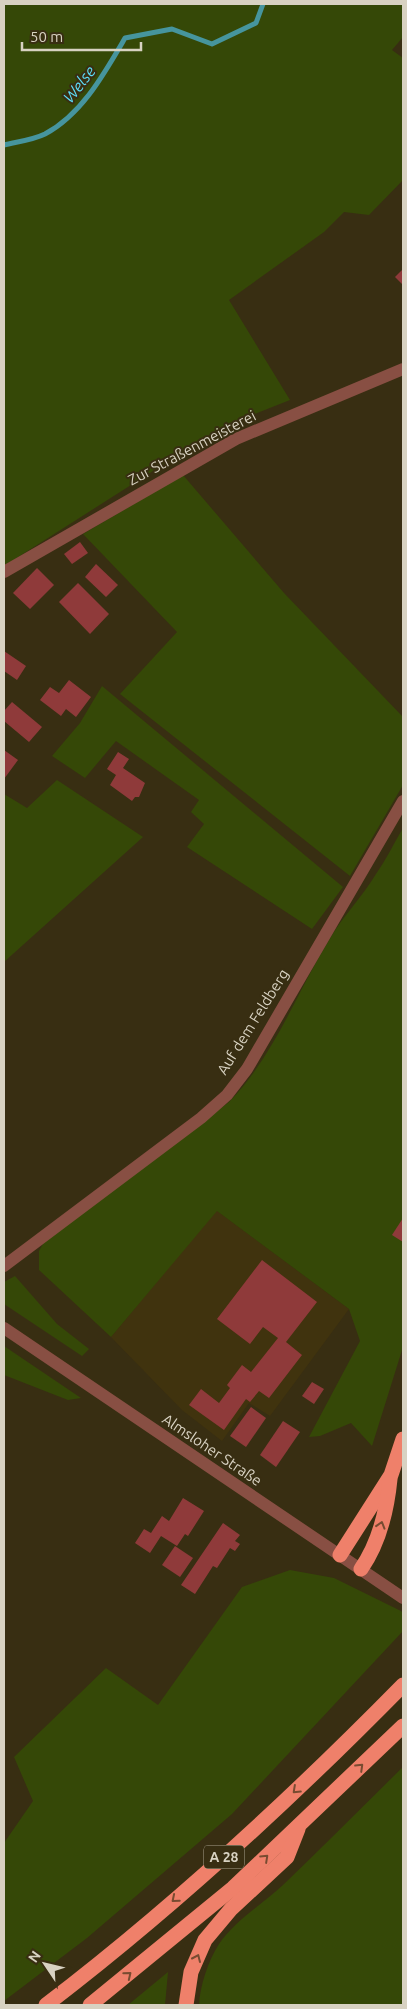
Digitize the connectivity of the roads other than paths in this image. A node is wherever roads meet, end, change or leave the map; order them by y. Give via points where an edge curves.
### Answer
1 (403, 369) edge
2 (4, 572) edge
3 (403, 801) edge
4 (4, 1266) edge
5 (4, 1328) edge
6 (403, 1439) edge
7 (391, 1475) junction
8 (340, 1555) junction
9 (361, 1569) junction
10 (403, 1598) edge
11 (403, 1685) edge
12 (403, 1726) edge
13 (300, 1825) junction
14 (46, 2005) edge
15 (90, 2005) edge
16 (186, 2005) edge

1 - 2 street, Zur Straßenmeisterei via 236,439
3 - 4 street, Auf dem Feldberg via 247,1069 226,1095 201,1118
5 - 8 street, Almsloher Straße
6 - 7 highway
7 - 8 highway
9 -> 7 highway via 372,1553 388,1500
8 - 9 street, Almsloher Straße
9 - 10 street, Almsloher Straße
11 -> 14 highway, A 28 via 332,1757 211,1869
13 -> 12 highway, A 28
15 -> 13 highway, A 28 via 233,1888
16 -> 13 highway via 191,1972 204,1940 231,1909 287,1857

